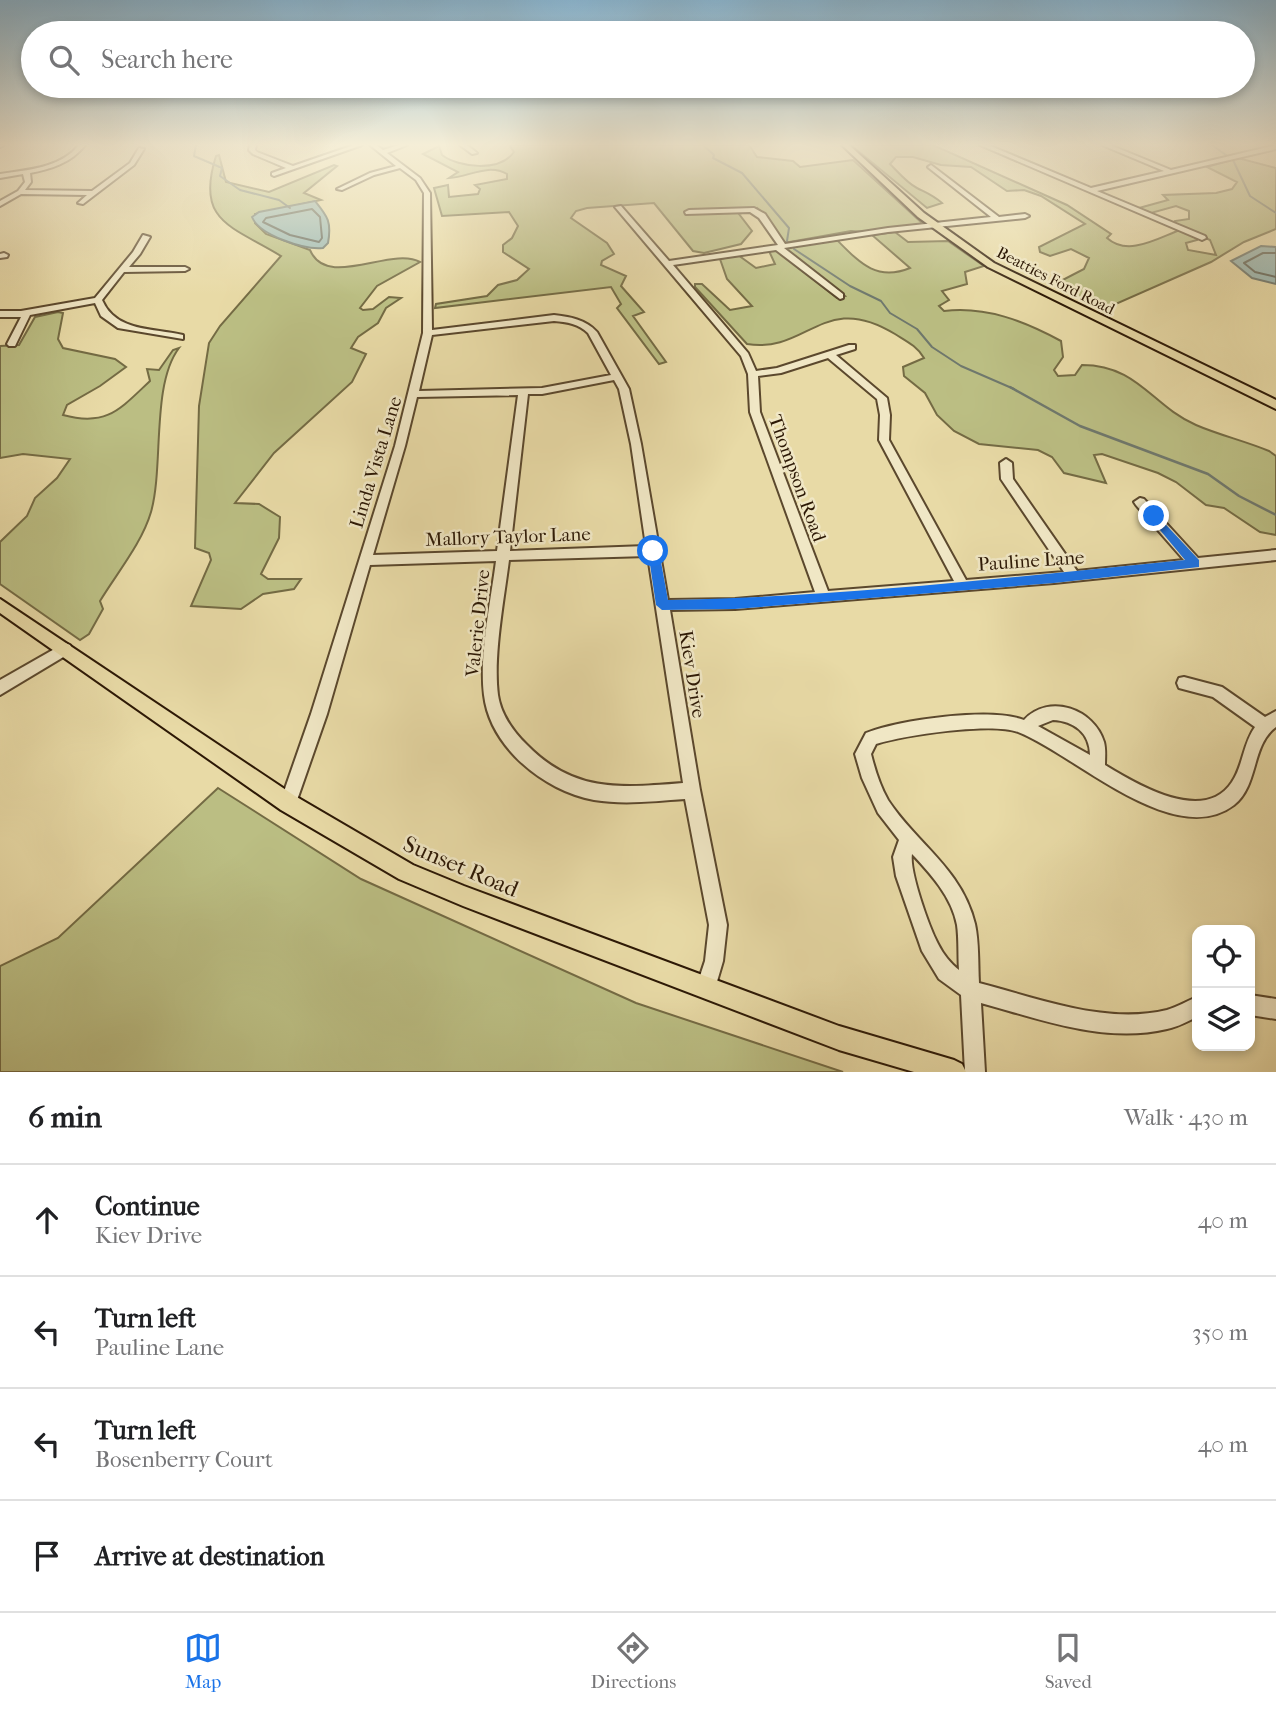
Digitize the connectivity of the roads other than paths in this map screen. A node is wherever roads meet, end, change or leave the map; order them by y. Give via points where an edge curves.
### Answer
1 (90, 195) edge
2 (427, 195) edge
3 (901, 195) edge
4 (967, 195) edge
5 (1104, 195) edge
6 (81, 203) dead end
7 (619, 207) dead end
8 (689, 212) dead end
9 (1024, 216) dead end
10 (996, 218) junction
11 (933, 224) junction
12 (146, 237) dead end
13 (1202, 238) dead end
14 (780, 246) junction
15 (667, 264) junction
16 (185, 269) dead end
17 (121, 270) junction
18 (840, 296) dead end
19 (98, 300) junction
20 (27, 313) junction
21 (0, 314) edge
22 (428, 332) junction
23 (180, 337) dead end
24 (12, 344) dead end
25 (852, 347) dead end
26 (829, 354) junction
27 (753, 374) junction
28 (617, 377) junction
29 (523, 392) junction
30 (414, 394) junction
31 (1276, 405) edge
32 (1006, 463) dead end
33 (1140, 502) dead end
34 (653, 551) junction
35 (1276, 555) edge
36 (503, 556) junction
37 (364, 560) junction
38 (1195, 563) junction
39 (1074, 576) junction
40 (962, 584) junction
41 (823, 596) junction
42 (0, 605) edge
43 (662, 605) junction
44 (65, 649) junction
45 (1184, 683) dead end
46 (0, 688) edge
47 (1270, 722) edge
48 (1026, 729) junction
49 (1097, 768) junction
50 (692, 790) junction
51 (288, 803) junction
52 (909, 836) junction
53 (706, 988) junction
54 (971, 991) junction
55 (1255, 1006) edge
56 (1192, 1009) edge
57 (1276, 1009) edge
58 (954, 1072) edge
59 (975, 1072) edge

1 - 6 street
2 - 22 street, Linda Vista Lane
3 - 11 main road, Beatties Ford Road
4 - 10 street
5 - 13 street
7 - 15 street, Thompson Road
8 - 14 street via 751,210 762,216
9 - 10 street
10 - 11 street
11 - 14 street
11 - 31 main road, Beatties Ford Road via 1003,272
12 - 17 street via 140,251
14 - 15 street
14 - 18 street
15 - 27 street, Thompson Road via 740,347
16 - 17 street
17 - 19 street
19 - 20 street
19 - 23 street via 104,314 121,326
20 - 21 street
20 - 24 street
22 - 28 street, Kiev Drive via 570,320 592,332
22 - 30 street, Linda Vista Lane
25 - 26 street
26 - 27 street
26 - 40 street via 883,398 884,440
27 - 41 street, Thompson Road via 755,412
28 - 29 street
28 - 34 street, Kiev Drive via 628,399
29 - 30 street
29 - 36 street, Valerie Drive
30 - 37 street, Linda Vista Lane
32 - 39 street via 1007,480
33 - 38 street
34 - 36 street, Mallory Taylor Lane
34 - 43 street, Kiev Drive
35 - 38 street, Pauline Lane
36 - 37 street, Mallory Taylor Lane
36 - 50 street, Valerie Drive via 489,684 498,720 510,738 547,771 594,792
37 - 51 street, Linda Vista Lane
38 - 39 street, Pauline Lane
39 - 40 street, Pauline Lane
40 - 41 street, Pauline Lane
41 - 43 street, Pauline Lane
42 - 44 main road, Sunset Road
43 - 50 street, Kiev Drive
44 - 46 street
44 - 51 main road, Sunset Road
45 - 47 street via 1217,692
47 - 49 street via 1242,782 1227,800 1214,806 1169,804
48 - 49 street
48 - 49 street via 1034,717 1044,713 1071,715 1097,741
48 - 52 street via 994,720 871,738 863,754 873,786 887,813
50 - 53 street, Kiev Drive via 718,925
51 - 53 main road, Sunset Road via 407,872
52 - 54 street via 947,879 959,903
52 - 54 street via 902,856 905,876 931,951 946,972
53 - 58 main road, Sunset Road via 839,1038
54 - 56 street via 1111,1023 1158,1021
54 - 59 street
55 - 57 street

